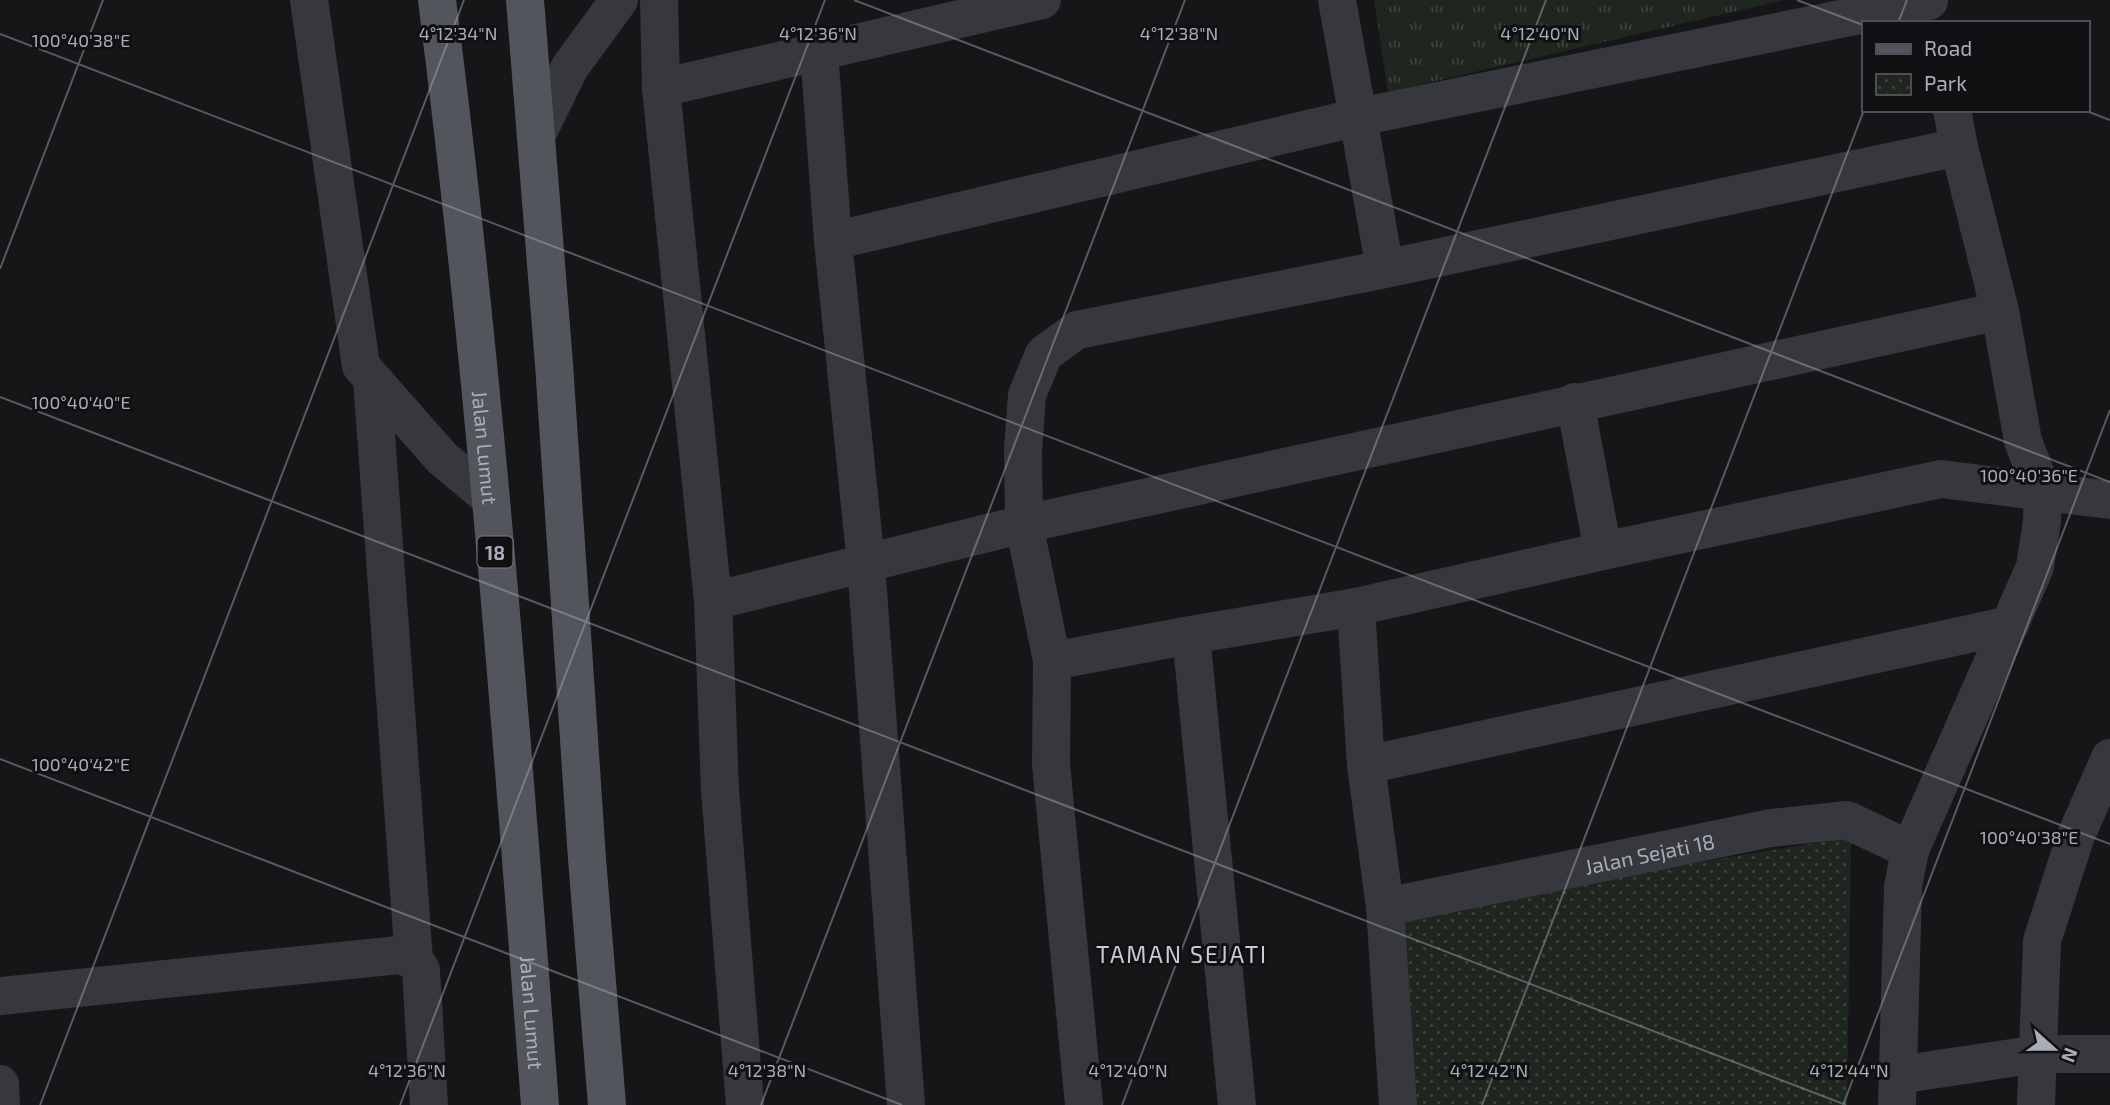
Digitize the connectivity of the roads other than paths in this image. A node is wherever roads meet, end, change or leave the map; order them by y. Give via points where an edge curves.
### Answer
1 (309, 0) edge
2 (437, 0) edge
3 (525, 0) edge
4 (619, 0) edge
5 (659, 0) edge
6 (1042, 0) edge
7 (1337, 0) edge
8 (1929, 0) edge
9 (1934, 21) edge
10 (818, 51) junction
11 (661, 89) junction
12 (1952, 112) edge
13 (1359, 117) junction
14 (536, 136) junction
15 (1959, 147) junction
16 (833, 241) junction
17 (1385, 269) junction
18 (2000, 311) junction
19 (372, 379) junction
20 (1575, 402) junction
21 (2043, 493) junction
22 (490, 498) junction
23 (2110, 500) edge
24 (1024, 524) junction
25 (1602, 551) junction
26 (866, 564) junction
27 (713, 601) junction
28 (1356, 607) junction
29 (2010, 625) junction
30 (1191, 635) junction
31 (1052, 661) junction
32 (2110, 758) edge
33 (1366, 765) junction
34 (1910, 850) junction
35 (1385, 907) junction
36 (414, 960) junction
37 (0, 996) edge
38 (2038, 1054) junction
39 (2110, 1054) edge
40 (0, 1084) edge
41 (1898, 1090) edge
42 (1, 1105) edge
43 (429, 1105) edge
44 (540, 1105) edge
45 (607, 1105) edge
46 (745, 1105) edge
47 (906, 1105) edge
48 (1084, 1105) edge
49 (1237, 1105) edge
50 (1398, 1105) edge
51 (2036, 1105) edge

1 - 19 street via 361,366
2 - 22 main road, Jalan Lumut / 18 via 457,153
3 - 14 main road
4 - 14 street via 570,67
5 - 11 street
6 - 10 street
7 - 13 street
8 - 9 street
8 - 13 street
10 - 11 street
10 - 16 street
11 - 27 street
12 - 15 street
13 - 16 street
13 - 17 street
14 - 45 main road
15 - 17 street
15 - 18 street
16 - 26 street
17 - 24 street via 1077,330 1044,354 1027,395
18 - 20 street
18 - 21 street via 2023,441
19 - 22 street via 442,458
19 - 36 street
20 - 24 street
20 - 25 street
21 - 23 street
21 - 25 street via 1941,480
21 - 29 street via 2035,567
22 - 44 main road, Jalan Lumut / 18
24 - 26 street
24 - 31 street
25 - 28 street
26 - 27 street
26 - 47 street
27 - 46 street via 719,790
28 - 30 street
28 - 33 street
29 - 33 street
29 - 34 street
30 - 31 street
30 - 49 street
31 - 48 street via 1051,764
32 - 38 street via 2074,838 2042,941
33 - 35 street
34 - 35 street, Jalan Sejati 18 via 1847,820 1783,827
34 - 41 street via 1903,887
35 - 50 street
36 - 37 street via 399,955
36 - 43 street via 421,970
38 - 39 street
38 - 41 street
38 - 51 street
40 - 42 street

